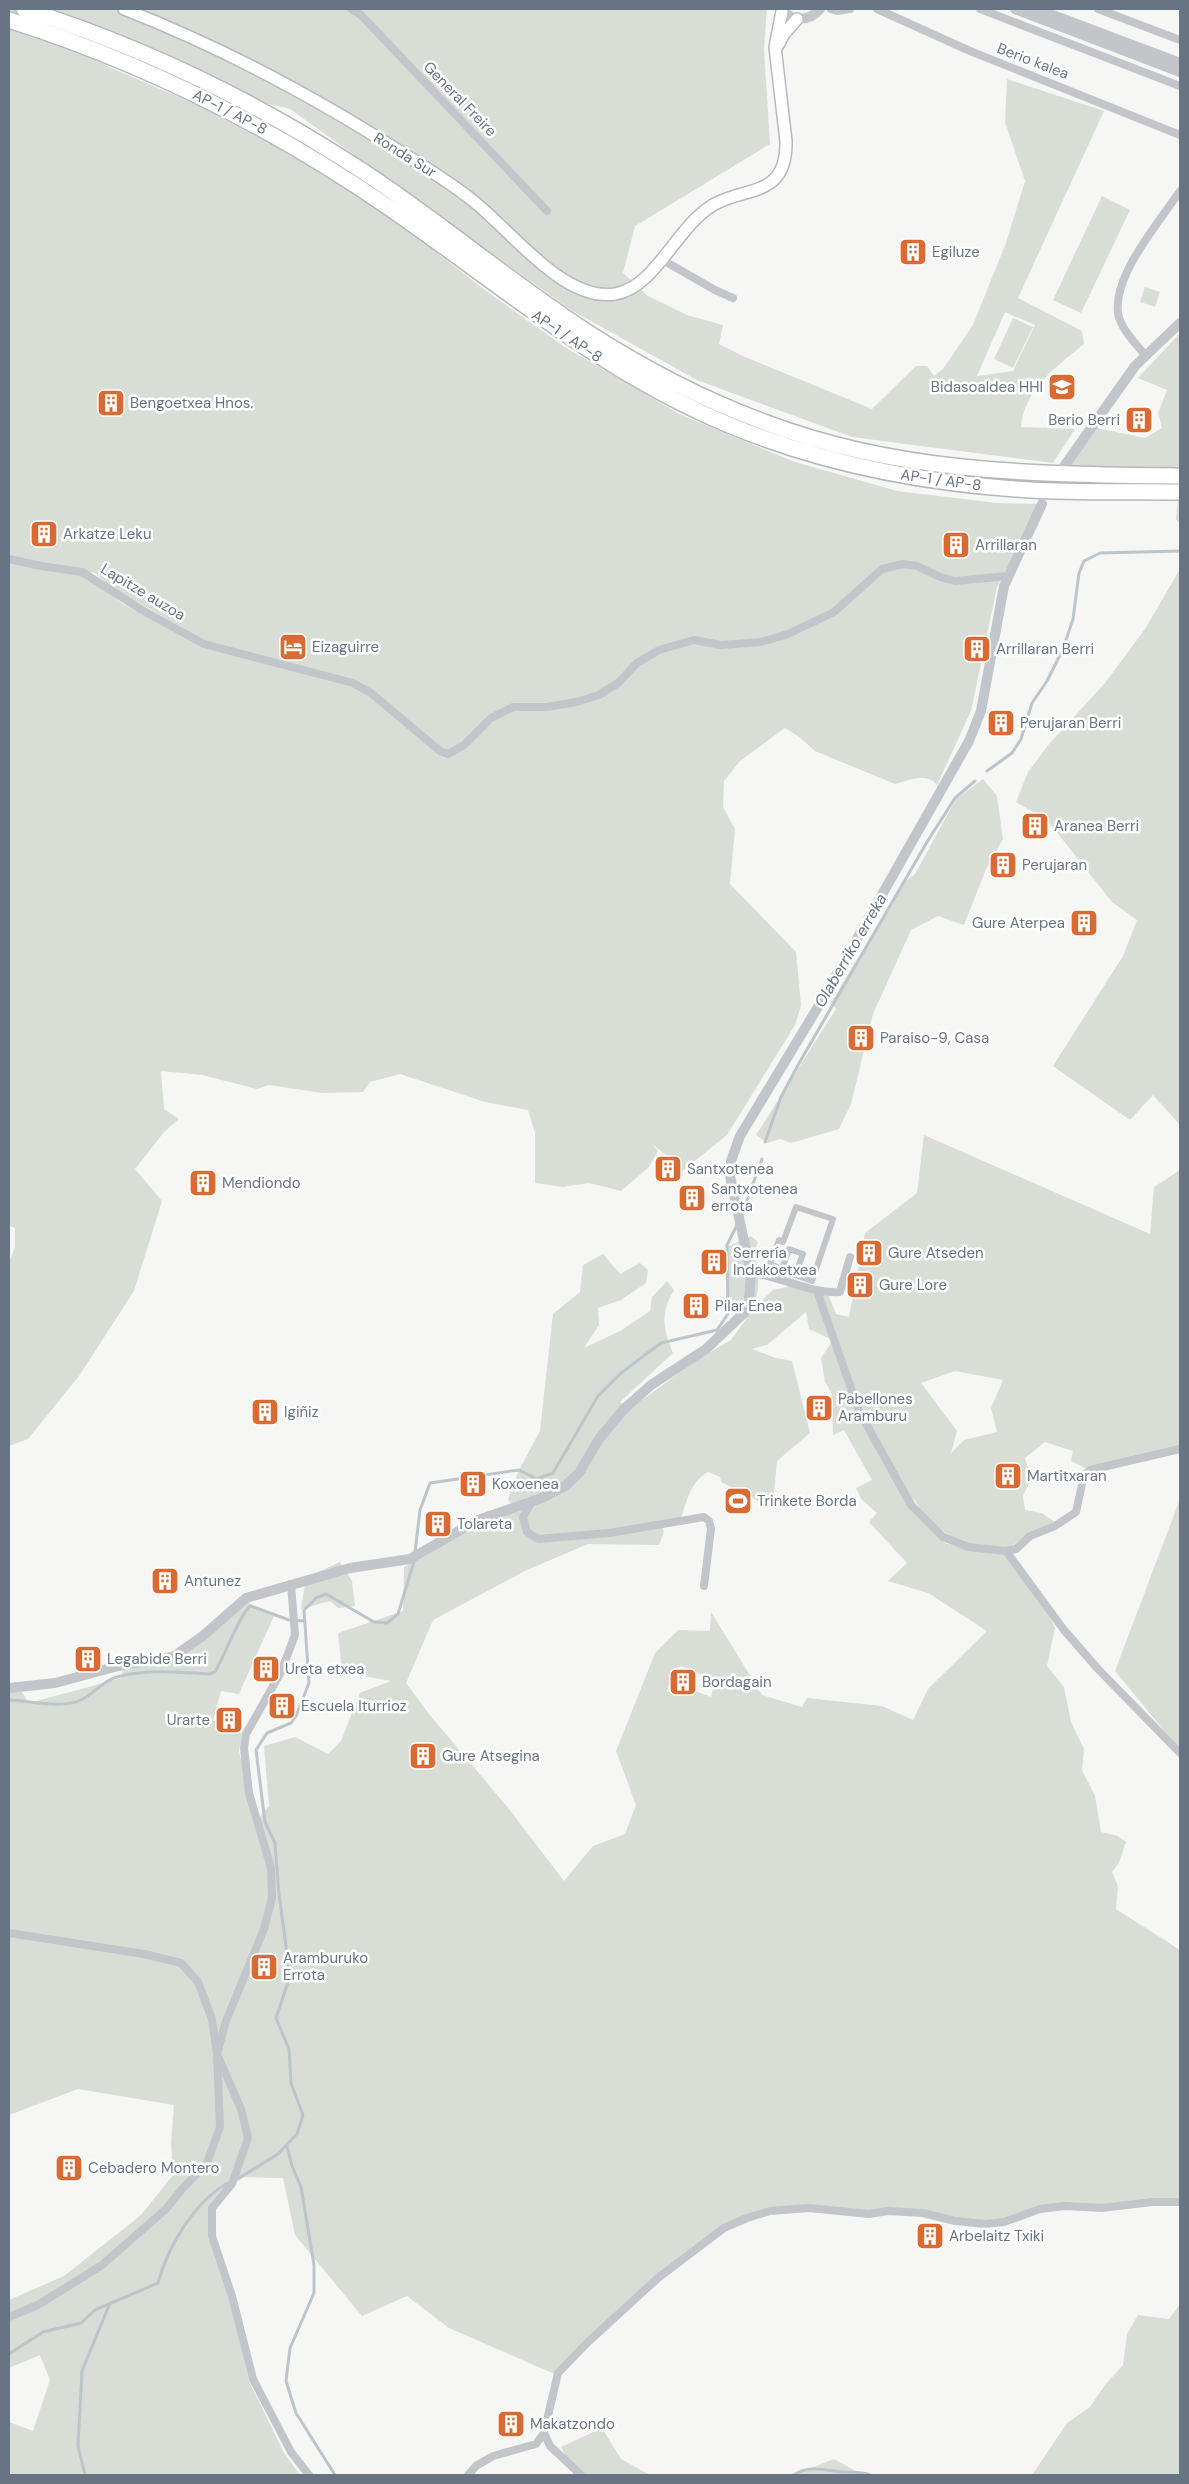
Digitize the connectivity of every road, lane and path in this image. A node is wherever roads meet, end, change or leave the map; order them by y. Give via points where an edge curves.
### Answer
1 (24, 9) edge
2 (124, 9) edge
3 (351, 9) edge
4 (820, 9) edge
5 (831, 9) edge
6 (850, 9) edge
7 (877, 9) edge
8 (980, 9) edge
9 (1015, 9) edge
10 (1038, 9) edge
11 (1098, 9) edge
12 (782, 10) edge
13 (797, 19) junction
14 (9, 20) edge
15 (1180, 40) edge
16 (775, 54) junction
17 (1180, 63) edge
18 (1180, 72) edge
19 (1180, 86) edge
20 (1180, 135) edge
21 (1180, 191) edge
22 (547, 211) dead end
23 (661, 260) junction
24 (733, 298) dead end
25 (1180, 323) edge
26 (1145, 355) junction
27 (1065, 465) dead end
28 (1180, 476) edge
29 (1180, 492) edge
30 (1042, 504) dead end
31 (9, 559) edge
32 (1008, 576) junction
33 (833, 1220) joint
34 (850, 1257) dead end
35 (751, 1273) junction
36 (817, 1291) junction
37 (1180, 1449) edge
38 (532, 1501) junction
39 (1006, 1551) junction
40 (291, 1584) junction
41 (704, 1586) dead end
42 (9, 1688) edge
43 (1180, 1753) edge
44 (9, 1934) edge
45 (217, 2054) junction
46 (1180, 2202) edge
47 (9, 2317) edge
48 (544, 2433) junction
49 (309, 2475) edge
50 (468, 2475) edge
51 (581, 2475) edge

1 - 28 highway, AP-1 / AP-8 via 167,63 288,125 387,187 606,344 672,382 765,423 862,452 928,465 1030,474
2 - 23 main road, Ronda Sur via 242,61 352,120 473,200 556,276 571,285 597,294 625,291 649,275
3 - 22 street, General Freire via 361,15
4 - 13 street via 813,16
5 - 6 street
7 - 20 street, Berio kalea via 970,51
8 - 19 street
9 - 18 street
10 - 17 street
11 - 15 street
12 - 13 street
12 - 16 main road, Ronda Sur
13 - 16 main road via 784,34
14 - 29 highway, AP-1 / AP-8 via 136,67 201,96 272,134 393,210 540,318 606,362 666,396 728,424 825,458 927,480 1036,490
16 - 23 main road, Ronda Sur via 786,141 785,156 779,170 757,191 722,200 705,210 681,233
21 - 26 street via 1140,249 1119,293 1118,314
23 - 24 street
25 - 26 street
26 - 27 street
30 - 32 street
31 - 32 street, Lapitze auzoa via 82,572 204,644 352,682 371,693 432,745 448,754 464,745 491,718 513,707 547,708 599,695 658,650 694,640 721,645 761,642 788,634 834,612 882,568 903,564 917,566 955,581
32 - 35 street via 981,711 970,740 824,997 740,1136 731,1161 730,1176
33 - 33 street via 812,1280 795,1274 803,1254 789,1249 782,1269 770,1264 779,1240 783,1242 796,1207
34 - 36 street via 840,1292
35 - 36 street
35 - 38 street via 749,1301 741,1316 706,1349 651,1385 624,1410 599,1439 579,1473 565,1486
36 - 39 street via 859,1411 911,1505 943,1538 968,1547
37 - 39 street via 1090,1470 1084,1475 1076,1512 1072,1516 1030,1536 1016,1549
38 - 40 street via 478,1520 410,1559 350,1568
38 - 41 street via 523,1517 527,1532 538,1540 609,1533 704,1517 711,1529
39 - 43 street via 1069,1637
40 - 42 street via 246,1598 173,1657 118,1666 55,1683
40 - 45 street via 295,1635 281,1672 246,1734 244,1748 249,1793 271,1868 272,1898 264,1929 226,2020
44 - 45 street via 144,1954 182,1964 198,1982 212,2019
45 - 47 street via 220,2127 207,2163 166,2209 102,2265 38,2305
45 - 49 street via 241,2109 248,2138 232,2184 212,2208 212,2236 232,2296 253,2379 290,2452
46 - 48 street via 1102,2208 1065,2206 1040,2209 1004,2222 985,2224 955,2221 922,2212 869,2214 808,2208 770,2211 747,2218 724,2228 658,2278 558,2373
48 - 50 street via 536,2444 493,2456
48 - 51 street via 550,2446

